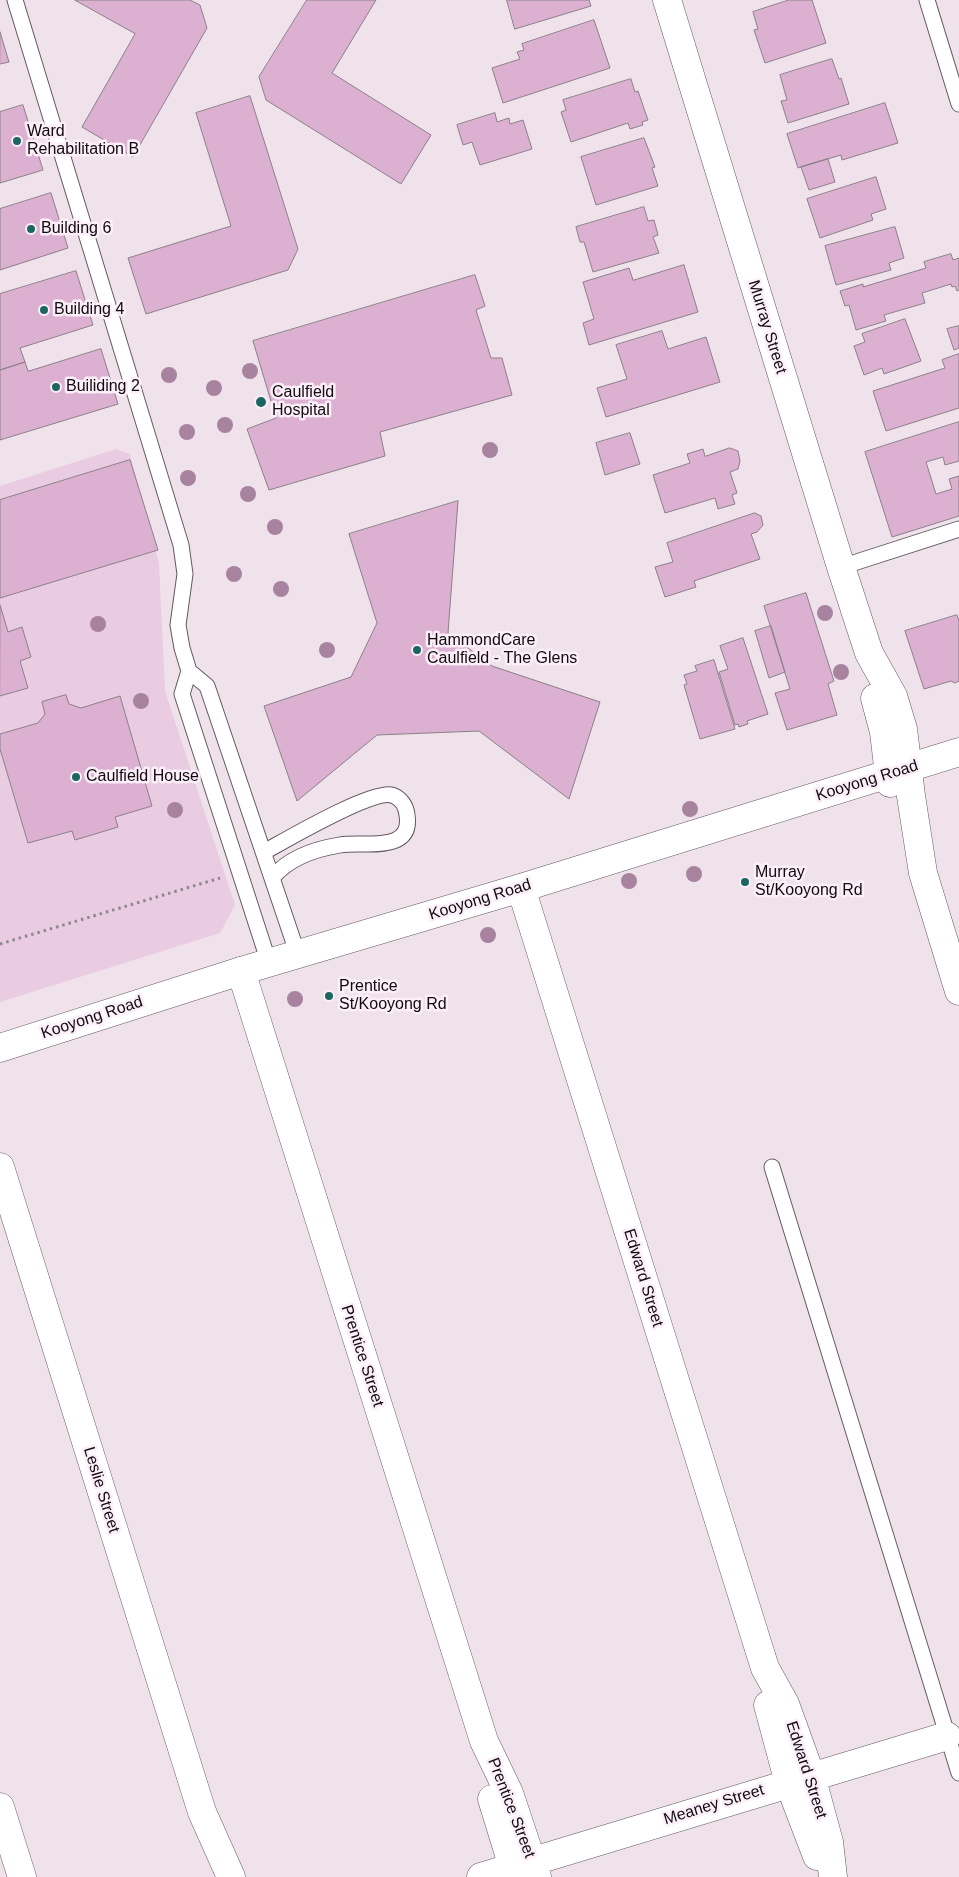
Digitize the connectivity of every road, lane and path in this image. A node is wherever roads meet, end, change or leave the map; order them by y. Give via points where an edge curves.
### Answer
1 (15, 0) edge
2 (667, 0) edge
3 (927, 0) edge
4 (959, 104) edge
5 (959, 529) edge
6 (841, 567) junction
7 (188, 671) junction
8 (959, 752) edge
9 (898, 771) junction
10 (264, 852) junction
11 (240, 872) junction
12 (273, 877) junction
13 (521, 888) junction
14 (0, 944) edge
15 (298, 955) junction
16 (269, 963) junction
17 (241, 971) junction
18 (959, 991) edge
19 (0, 1048) edge
20 (772, 1167) dead end
21 (0, 1168) edge
22 (947, 1736) junction
23 (959, 1773) edge
24 (800, 1779) junction
25 (0, 1807) edge
26 (202, 1812) junction
27 (524, 1870) edge
28 (22, 1877) edge
29 (214, 1877) edge
30 (231, 1877) edge
31 (481, 1877) edge
32 (828, 1877) edge
33 (833, 1877) edge

1 - 7 lane via 181,545 185,574 178,625
2 - 6 street, Murray Street
3 - 4 lane
5 - 6 lane
6 - 9 street, Murray Street via 869,653 875,701 888,752
7 - 10 lane via 207,686
7 - 11 lane via 182,694
8 - 9 street, Kooyong Road
9 - 13 street, Kooyong Road
9 - 18 street, Murray Street via 892,802 902,832 923,873
10 - 12 lane
10 - 12 lane via 376,796 391,795 402,800 407,811 408,824 404,834 392,841 340,845 315,852 292,860
11 - 14 path
11 - 16 lane
12 - 15 lane
13 - 15 street, Kooyong Road
13 - 24 street, Edward Street via 765,1668 768,1708
15 - 16 street, Kooyong Road
16 - 17 street, Kooyong Road
17 - 19 street, Kooyong Road
17 - 27 street, Prentice Street via 484,1741 509,1793
20 - 22 lane
21 - 26 street, Leslie Street
22 - 23 lane
22 - 24 street, Meaney Street
24 - 27 street, Meaney Street
24 - 32 street, Edward Street via 812,1846
24 - 33 street, Edward Street via 829,1842
25 - 28 street
26 - 29 street, Leslie Street
26 - 30 street, Leslie Street
27 - 31 street, Meaney Street

